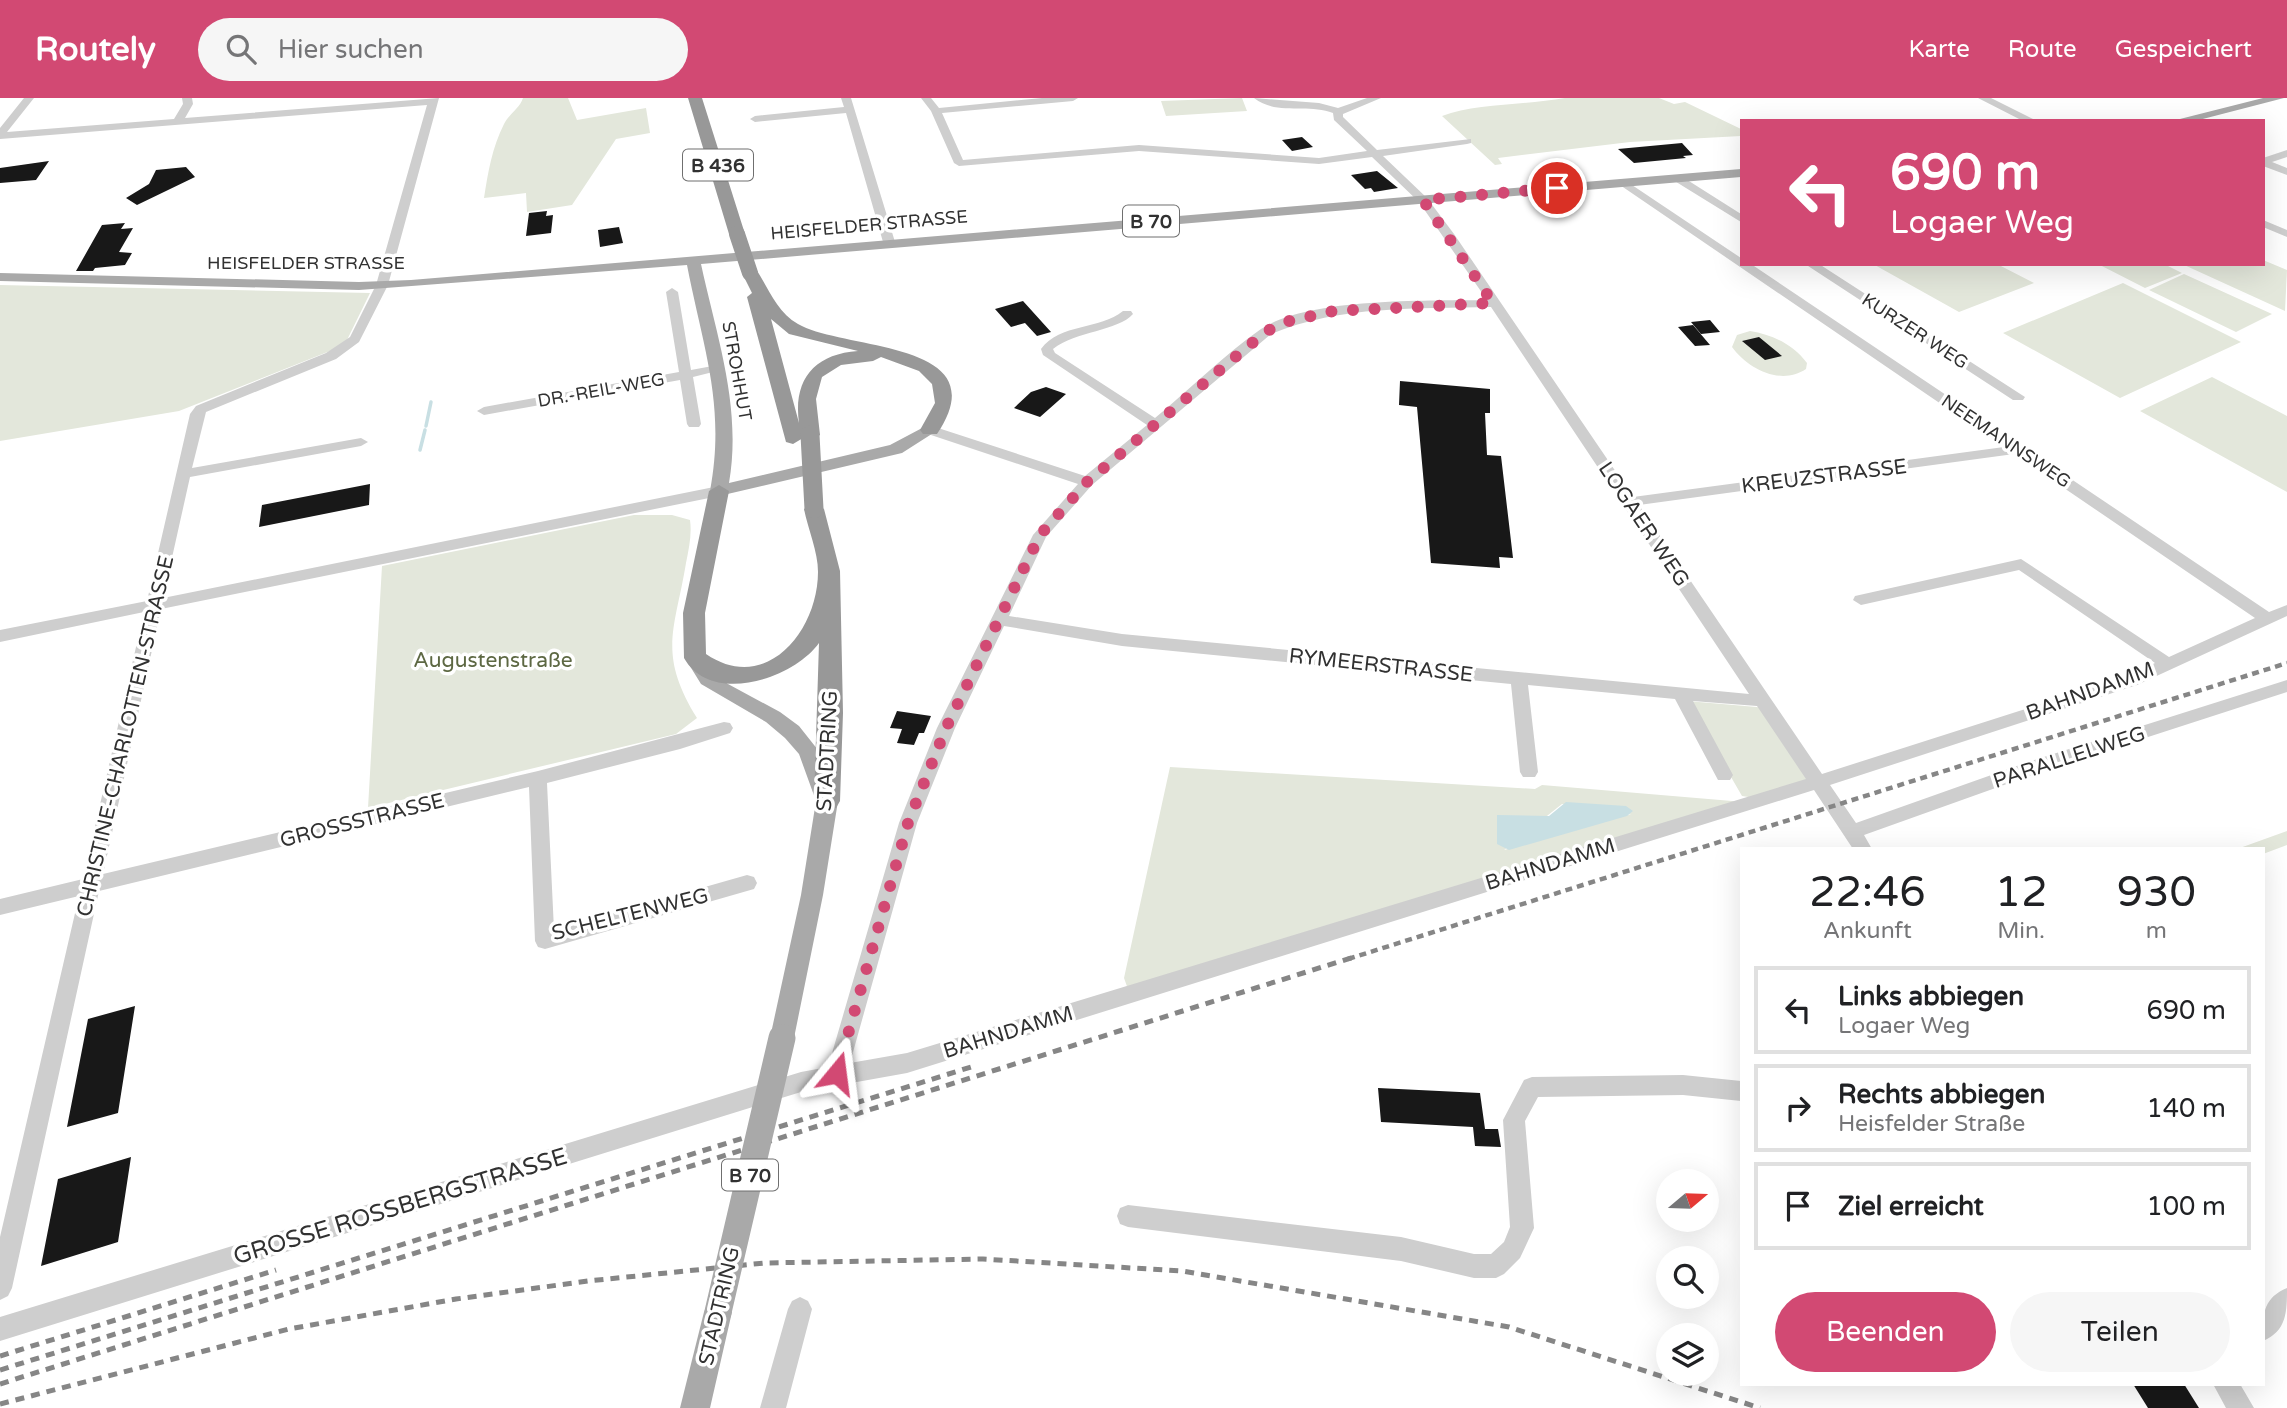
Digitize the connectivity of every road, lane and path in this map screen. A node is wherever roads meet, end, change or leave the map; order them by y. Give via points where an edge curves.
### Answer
1 (29, 98) edge
2 (187, 98) edge
3 (695, 98) edge
4 (926, 98) edge
5 (1073, 98) edge
6 (1259, 98) edge
7 (1376, 98) edge
8 (1983, 98) edge
9 (2278, 98) edge
10 (434, 99) edge
11 (1018, 101) edge
12 (847, 104) edge
13 (936, 111) junction
14 (1338, 112) junction
15 (755, 118) dead end
16 (2028, 119) edge
17 (2187, 119) edge
18 (178, 121) junction
19 (0, 135) edge
20 (1467, 141) dead end
21 (2287, 153) edge
22 (1377, 155) junction
23 (2265, 161) edge
24 (2265, 163) edge
25 (2287, 172) edge
26 (1740, 173) edge
27 (1677, 178) junction
28 (1622, 183) junction
29 (1423, 200) junction
30 (1740, 218) edge
31 (2265, 224) edge
32 (2287, 234) edge
33 (889, 242) junction
34 (693, 260) junction
35 (1740, 263) edge
36 (1745, 266) edge
37 (1814, 266) edge
38 (626, 267) junction
39 (750, 273) junction
40 (0, 277) edge
41 (382, 285) junction
42 (672, 292) dead end
43 (1493, 303) junction
44 (706, 312) junction
45 (1127, 314) dead end
46 (918, 363) junction
47 (719, 369) junction
48 (687, 375) junction
49 (2018, 397) dead end
50 (484, 411) dead end
51 (694, 424) dead end
52 (1156, 425) junction
53 (930, 430) junction
54 (801, 436) junction
55 (361, 442) dead end
56 (2018, 449) junction
57 (184, 474) junction
58 (1087, 482) junction
59 (719, 491) junction
60 (1629, 502) junction
61 (814, 509) joint
62 (829, 571) junction
63 (1861, 600) dead end
64 (155, 605) junction
65 (2287, 610) edge
66 (2268, 619) junction
67 (1000, 620) junction
68 (0, 636) edge
69 (695, 658) junction
70 (2166, 663) junction
71 (1519, 680) junction
72 (2287, 686) edge
73 (1681, 695) junction
74 (1763, 699) junction
75 (724, 728) dead end
76 (1529, 772) dead end
77 (1724, 775) dead end
78 (538, 778) junction
79 (1818, 782) junction
80 (827, 801) junction
81 (1852, 832) junction
82 (1862, 847) edge
83 (747, 883) dead end
84 (92, 885) junction
85 (0, 907) edge
86 (837, 1073) junction
87 (801, 1082) joint
88 (1740, 1091) edge
89 (1128, 1216) dead end
90 (0, 1288) edge
91 (2287, 1300) edge
92 (800, 1309) dead end
93 (2265, 1327) edge
94 (0, 1329) edge
95 (2226, 1386) edge
96 (695, 1408) edge
97 (773, 1408) edge
98 (2241, 1408) edge

1 - 19 street
2 - 18 street
3 - 39 highway, STADTRING / B 436, bridge
4 - 13 street
5 - 11 street
6 - 14 street via 1282,107 1326,105
7 - 14 street
8 - 16 street
9 - 17 main road
10 - 18 street via 252,111
10 - 41 street
11 - 13 street
12 - 15 street
12 - 33 street
13 - 22 street via 959,163 1139,148 1299,161
14 - 22 street, LOGAER WEG
18 - 19 street
20 - 22 street
21 - 23 street
22 - 29 street, LOGAER WEG
24 - 25 street
26 - 27 main road, HEISFELDER STRASSE / B 70
27 - 28 main road, HEISFELDER STRASSE / B 70
27 - 30 street
28 - 29 main road, HEISFELDER STRASSE / B 70
28 - 35 street, NEEMANNSWEG
29 - 33 main road, HEISFELDER STRASSE / B 70
29 - 43 street, LOGAER WEG
31 - 32 street
33 - 34 main road, HEISFELDER STRASSE / B 70
34 - 38 main road, HEISFELDER STRASSE
34 - 44 main road, STROHHUT
36 - 56 street, NEEMANNSWEG
37 - 49 street, KURZER WEG
38 - 41 main road, HEISFELDER STRASSE
38 - 44 main road via 680,276
39 - 46 highway via 768,306 797,331
39 - 54 highway, STADTRING / B 436
40 - 41 main road, HEISFELDER STRASSE
41 - 57 street, CHRISTINE-CHARLOTTEN-STRASSE via 355,339 343,349 201,409
42 - 48 street
43 - 52 street via 1334,311 1285,322 1267,331
43 - 60 street, LOGAER WEG
44 - 47 main road, STROHHUT
45 - 52 street via 1051,344 1049,355
46 - 53 highway via 933,374 944,395 943,408
46 - 54 highway via 866,356 818,370 807,384
47 - 48 street, DR.-REIL-WEG
47 - 59 main road, STROHHUT via 728,431
48 - 50 street, DR.-REIL-WEG
48 - 51 street
52 - 58 street
53 - 58 street
53 - 59 main road via 896,449
54 - 61 highway, STADTRING / B 436, bridge
55 - 57 street
56 - 60 street, KREUZSTRASSE
56 - 66 street, NEEMANNSWEG
57 - 64 street, CHRISTINE-CHARLOTTEN-STRASSE
58 - 67 street via 1040,535
59 - 64 street
59 - 69 highway via 694,613
60 - 74 street, LOGAER WEG
61 - 62 highway, STADTRING / B 70
62 - 69 highway via 824,609 815,632 780,665 764,672 724,674
62 - 80 highway, STADTRING / B 70
63 - 70 street via 2021,564
64 - 68 street
64 - 84 street, CHRISTINE-CHARLOTTEN-STRASSE
65 - 66 street, BAHNDAMM
66 - 70 street, BAHNDAMM
67 - 71 street, RYMEERSTRASSE via 1122,640
67 - 86 street via 946,728 908,823
69 - 80 main road, B 70 via 708,679 721,689 792,732 808,750
70 - 79 street, BAHNDAMM via 2130,681
71 - 73 street, RYMEERSTRASSE
71 - 76 street
72 - 81 street, PARALLELWEG via 2034,767
73 - 74 street, RYMEERSTRASSE
73 - 77 street
74 - 79 street, LOGAER WEG
75 - 78 street, GROSSSTRASSE
78 - 83 street, SCHELTENWEG via 545,941
78 - 84 street, GROSSSTRASSE
79 - 81 street, LOGAER WEG
79 - 86 street, BAHNDAMM via 907,1063
80 - 96 main road, STADTRING / B 70, bridge via 782,1038
81 - 82 street, LOGAER WEG
84 - 85 street, GROSSSTRASSE
84 - 90 street, CHRISTINE-CHARLOTTEN-STRASSE
86 - 87 street, BAHNDAMM
87 - 94 street, GROSSE ROSSBERGSTRASSE
88 - 89 street via 1683,1085 1532,1087 1514,1120 1522,1228 1512,1250 1496,1266 1474,1266 1401,1249
91 - 93 street
92 - 97 street
95 - 98 street

